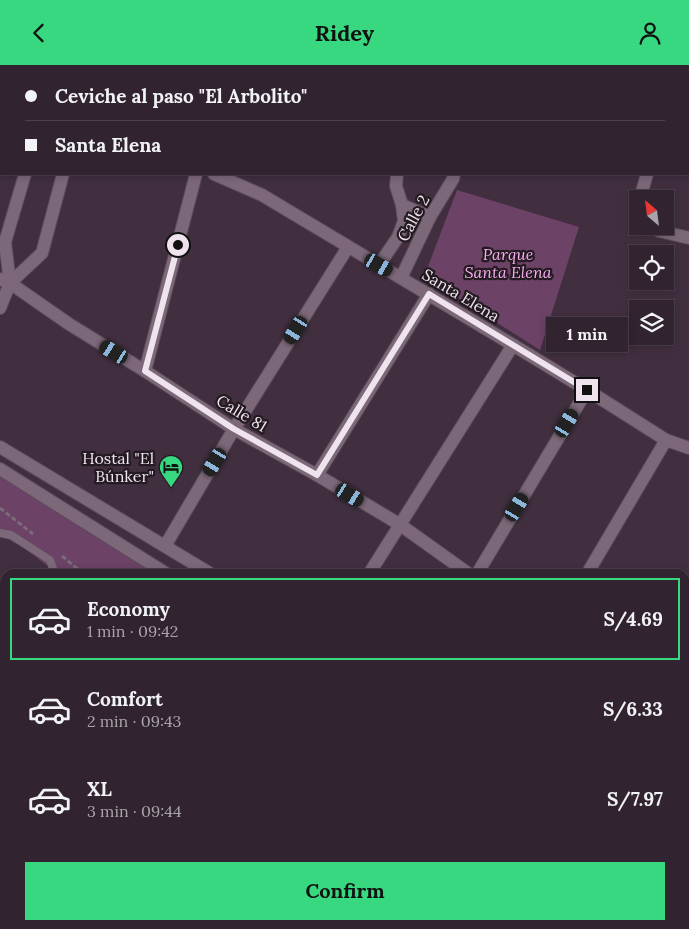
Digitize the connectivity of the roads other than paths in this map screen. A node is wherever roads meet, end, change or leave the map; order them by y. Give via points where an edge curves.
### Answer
1 (25, 175) edge
2 (63, 175) edge
3 (196, 175) edge
4 (216, 175) edge
5 (398, 175) edge
6 (454, 175) edge
7 (648, 175) edge
8 (643, 190) edge
9 (402, 205) junction
10 (430, 217) junction
11 (674, 235) edge
12 (689, 238) edge
13 (348, 247) junction
14 (379, 265) junction
15 (401, 278) junction
16 (5, 281) edge
17 (429, 294) junction
18 (0, 308) edge
19 (513, 345) junction
20 (145, 371) junction
21 (587, 390) junction
22 (234, 429) junction
23 (666, 440) junction
24 (0, 447) edge
25 (689, 448) edge
26 (0, 469) edge
27 (317, 475) junction
28 (399, 524) junction
29 (0, 533) edge
30 (165, 546) junction
31 (53, 569) edge
32 (159, 569) edge
33 (203, 569) edge
34 (372, 569) edge
35 (462, 569) edge
36 (480, 569) edge
37 (590, 569) edge

1 - 16 street via 5,241
2 - 16 street via 42,253
3 - 20 street
4 - 13 street, Santa Elena via 262,195
5 - 9 street, Calle 2 via 396,186
6 - 10 street, Calle 2
7 - 8 street
9 - 10 street
9 - 14 street, Calle 2 via 404,221 398,237
10 - 15 street, Calle 2
11 - 12 street
13 - 14 street, Santa Elena
13 - 22 street
14 - 15 street, Santa Elena
15 - 17 street, Santa Elena
16 - 18 street
16 - 20 street, Calle 81
17 - 19 street, Santa Elena
17 - 27 street
19 - 21 street, Santa Elena
19 - 28 street
20 - 22 street, Calle 81
21 - 23 street, Santa Elena
21 - 36 street
22 - 27 street, Calle 81
22 - 30 street
23 - 25 street, Santa Elena
23 - 37 street
24 - 30 street
26 - 32 street
27 - 28 street, Calle 81
28 - 34 street
28 - 35 street, Calle 81
29 - 31 lane via 11,535 50,560
30 - 33 street

